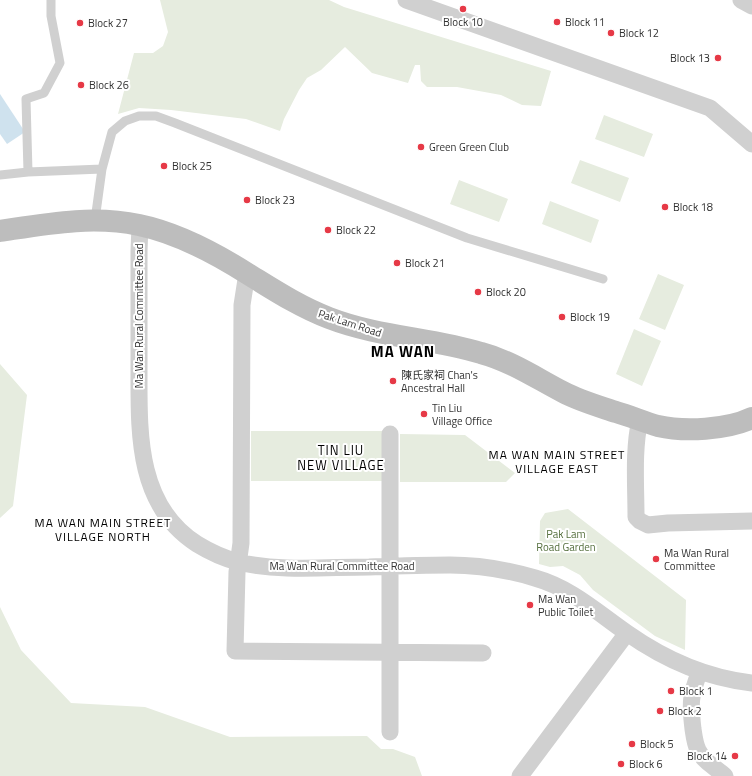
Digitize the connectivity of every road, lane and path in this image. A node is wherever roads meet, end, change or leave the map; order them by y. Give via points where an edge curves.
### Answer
1 (51, 0) edge
2 (406, 0) edge
3 (741, 0) edge
4 (752, 6) edge
5 (752, 144) edge
6 (102, 169) junction
7 (28, 172) junction
8 (0, 175) edge
9 (95, 220) junction
10 (140, 225) junction
11 (0, 231) edge
12 (247, 273) junction
13 (603, 279) dead end
14 (752, 418) edge
15 (640, 419) junction
16 (390, 434) dead end
17 (752, 521) edge
18 (237, 562) junction
19 (390, 566) junction
20 (627, 633) junction
21 (390, 653) junction
22 (483, 654) dead end
23 (700, 671) junction
24 (752, 683) edge
25 (390, 732) dead end
26 (520, 776) edge
27 (725, 776) edge

1 - 7 lane via 51,16 60,63 44,93 26,99
2 - 5 street via 710,108
3 - 4 street
6 - 7 lane
6 - 9 lane
6 - 13 lane via 112,132 118,126 132,118 156,116 468,238
7 - 8 lane
9 - 10 street, Pak Lam Road
9 - 11 street, Pak Lam Road
10 - 12 street, Pak Lam Road via 186,241
10 - 18 street, Ma Wan Rural Committee Road via 139,418 150,485 168,518 179,530 205,549
12 - 15 street, Pak Lam Road via 293,302 329,318 378,332 483,353 519,368 577,399
12 - 18 street via 242,304 241,543
14 - 15 street, Pak Lam Road via 742,423 702,429 658,426
15 - 17 street via 636,434 636,517 640,521 648,524
16 - 19 street
18 - 19 street, Ma Wan Rural Committee Road via 286,568
18 - 21 street via 235,651
19 - 20 street, Ma Wan Rural Committee Road via 452,565 491,568 536,578 571,593
19 - 21 street
20 - 23 street, Ma Wan Rural Committee Road via 658,653
20 - 26 street
21 - 22 street
21 - 25 street
23 - 24 street, Ma Wan Rural Committee Road via 733,681
23 - 27 street via 691,696 695,741 704,758

